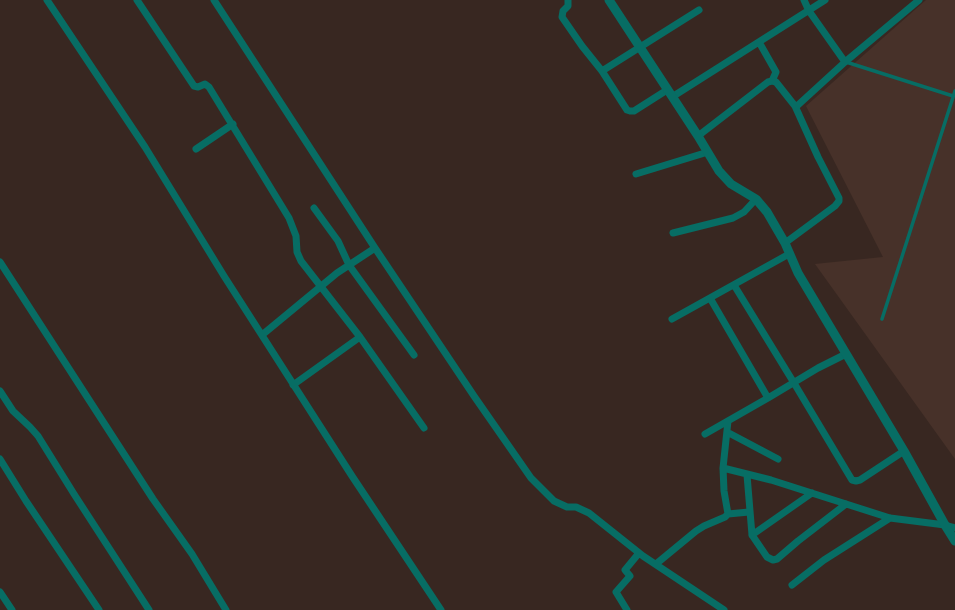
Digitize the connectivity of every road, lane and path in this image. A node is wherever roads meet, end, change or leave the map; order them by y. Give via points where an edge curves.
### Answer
1 (47, 0) edge
2 (137, 0) edge
3 (214, 0) edge
4 (568, 0) edge
5 (609, 0) edge
6 (804, 0) edge
7 (825, 0) edge
8 (919, 0) edge
9 (699, 10) dead end
10 (809, 11) junction
11 (759, 42) junction
12 (640, 48) junction
13 (845, 62) junction
14 (602, 72) junction
15 (772, 81) junction
16 (955, 91) edge
17 (670, 93) junction
18 (953, 96) junction
19 (795, 106) junction
20 (233, 124) junction
21 (698, 136) junction
22 (196, 149) dead end
23 (708, 152) junction
24 (636, 174) dead end
25 (756, 199) junction
26 (314, 208) dead end
27 (673, 233) dead end
28 (785, 243) junction
29 (375, 248) junction
30 (790, 254) junction
31 (0, 262) edge
32 (349, 265) junction
33 (734, 285) junction
34 (320, 286) junction
35 (710, 298) junction
36 (672, 319) dead end
37 (882, 319) dead end
38 (262, 335) junction
39 (360, 337) junction
40 (846, 354) junction
41 (414, 355) dead end
42 (794, 383) junction
43 (293, 385) junction
44 (0, 391) edge
45 (768, 398) junction
46 (728, 421) junction
47 (424, 428) dead end
48 (727, 432) junction
49 (705, 434) dead end
50 (904, 451) junction
51 (0, 459) edge
52 (778, 459) dead end
53 (723, 468) junction
54 (747, 475) junction
55 (812, 493) junction
56 (846, 504) junction
57 (750, 512) junction
58 (728, 514) junction
59 (890, 518) junction
60 (945, 525) junction
61 (955, 528) edge
62 (752, 535) junction
63 (955, 541) edge
64 (639, 553) junction
65 (656, 564) junction
66 (792, 585) dead end
67 (0, 592) edge
68 (12, 610) edge
69 (99, 610) edge
70 (149, 610) edge
71 (226, 610) edge
72 (441, 610) edge
73 (627, 610) edge
74 (724, 610) edge

1 - 38 street via 145,147
2 - 20 street via 194,86 196,88 207,85
3 - 29 street
4 - 14 street via 562,17
5 - 12 street
6 - 10 street
7 - 10 street
8 - 13 street
9 - 12 street
10 - 11 street
10 - 13 street
11 - 15 street via 776,72
11 - 17 street
12 - 14 street
12 - 17 street
13 - 18 lane
13 - 19 street
14 - 17 street via 624,107 630,111
15 - 19 street via 776,82
15 - 21 street via 763,85
16 - 18 lane
17 - 21 street
18 - 37 lane
19 - 28 street via 840,201
20 - 22 street
20 - 34 street via 289,218 301,261
21 - 23 street
23 - 24 street
23 - 25 street via 731,184
25 - 27 street via 744,212 733,218
25 - 28 street via 767,212
26 - 32 street via 338,241
28 - 30 street
29 - 32 street
29 - 64 street via 531,478 554,501 590,513
30 - 33 street
30 - 40 street via 798,273
31 - 71 street
32 - 34 street
32 - 41 street
33 - 35 street
33 - 42 street
34 - 38 street
34 - 39 street
35 - 36 street
35 - 45 street
38 - 43 street
39 - 43 street
39 - 47 street
40 - 42 street
40 - 50 street
42 - 45 street
42 - 50 street via 852,480 860,480
43 - 72 street
44 - 70 street via 13,411 38,436
45 - 46 street
46 - 48 street
46 - 49 street
48 - 52 street
48 - 53 street
50 - 60 street
51 - 69 street
53 - 54 street
53 - 58 street
54 - 55 street
54 - 57 street
55 - 56 street
55 - 62 street
56 - 59 street
56 - 62 street via 777,560 767,557
57 - 58 street
57 - 62 street
58 - 65 street via 696,531
59 - 60 street
59 - 66 street via 824,560
60 - 61 street
60 - 63 street
64 - 65 street
64 - 73 street via 625,570 630,576 616,592
65 - 74 street
67 - 68 street

